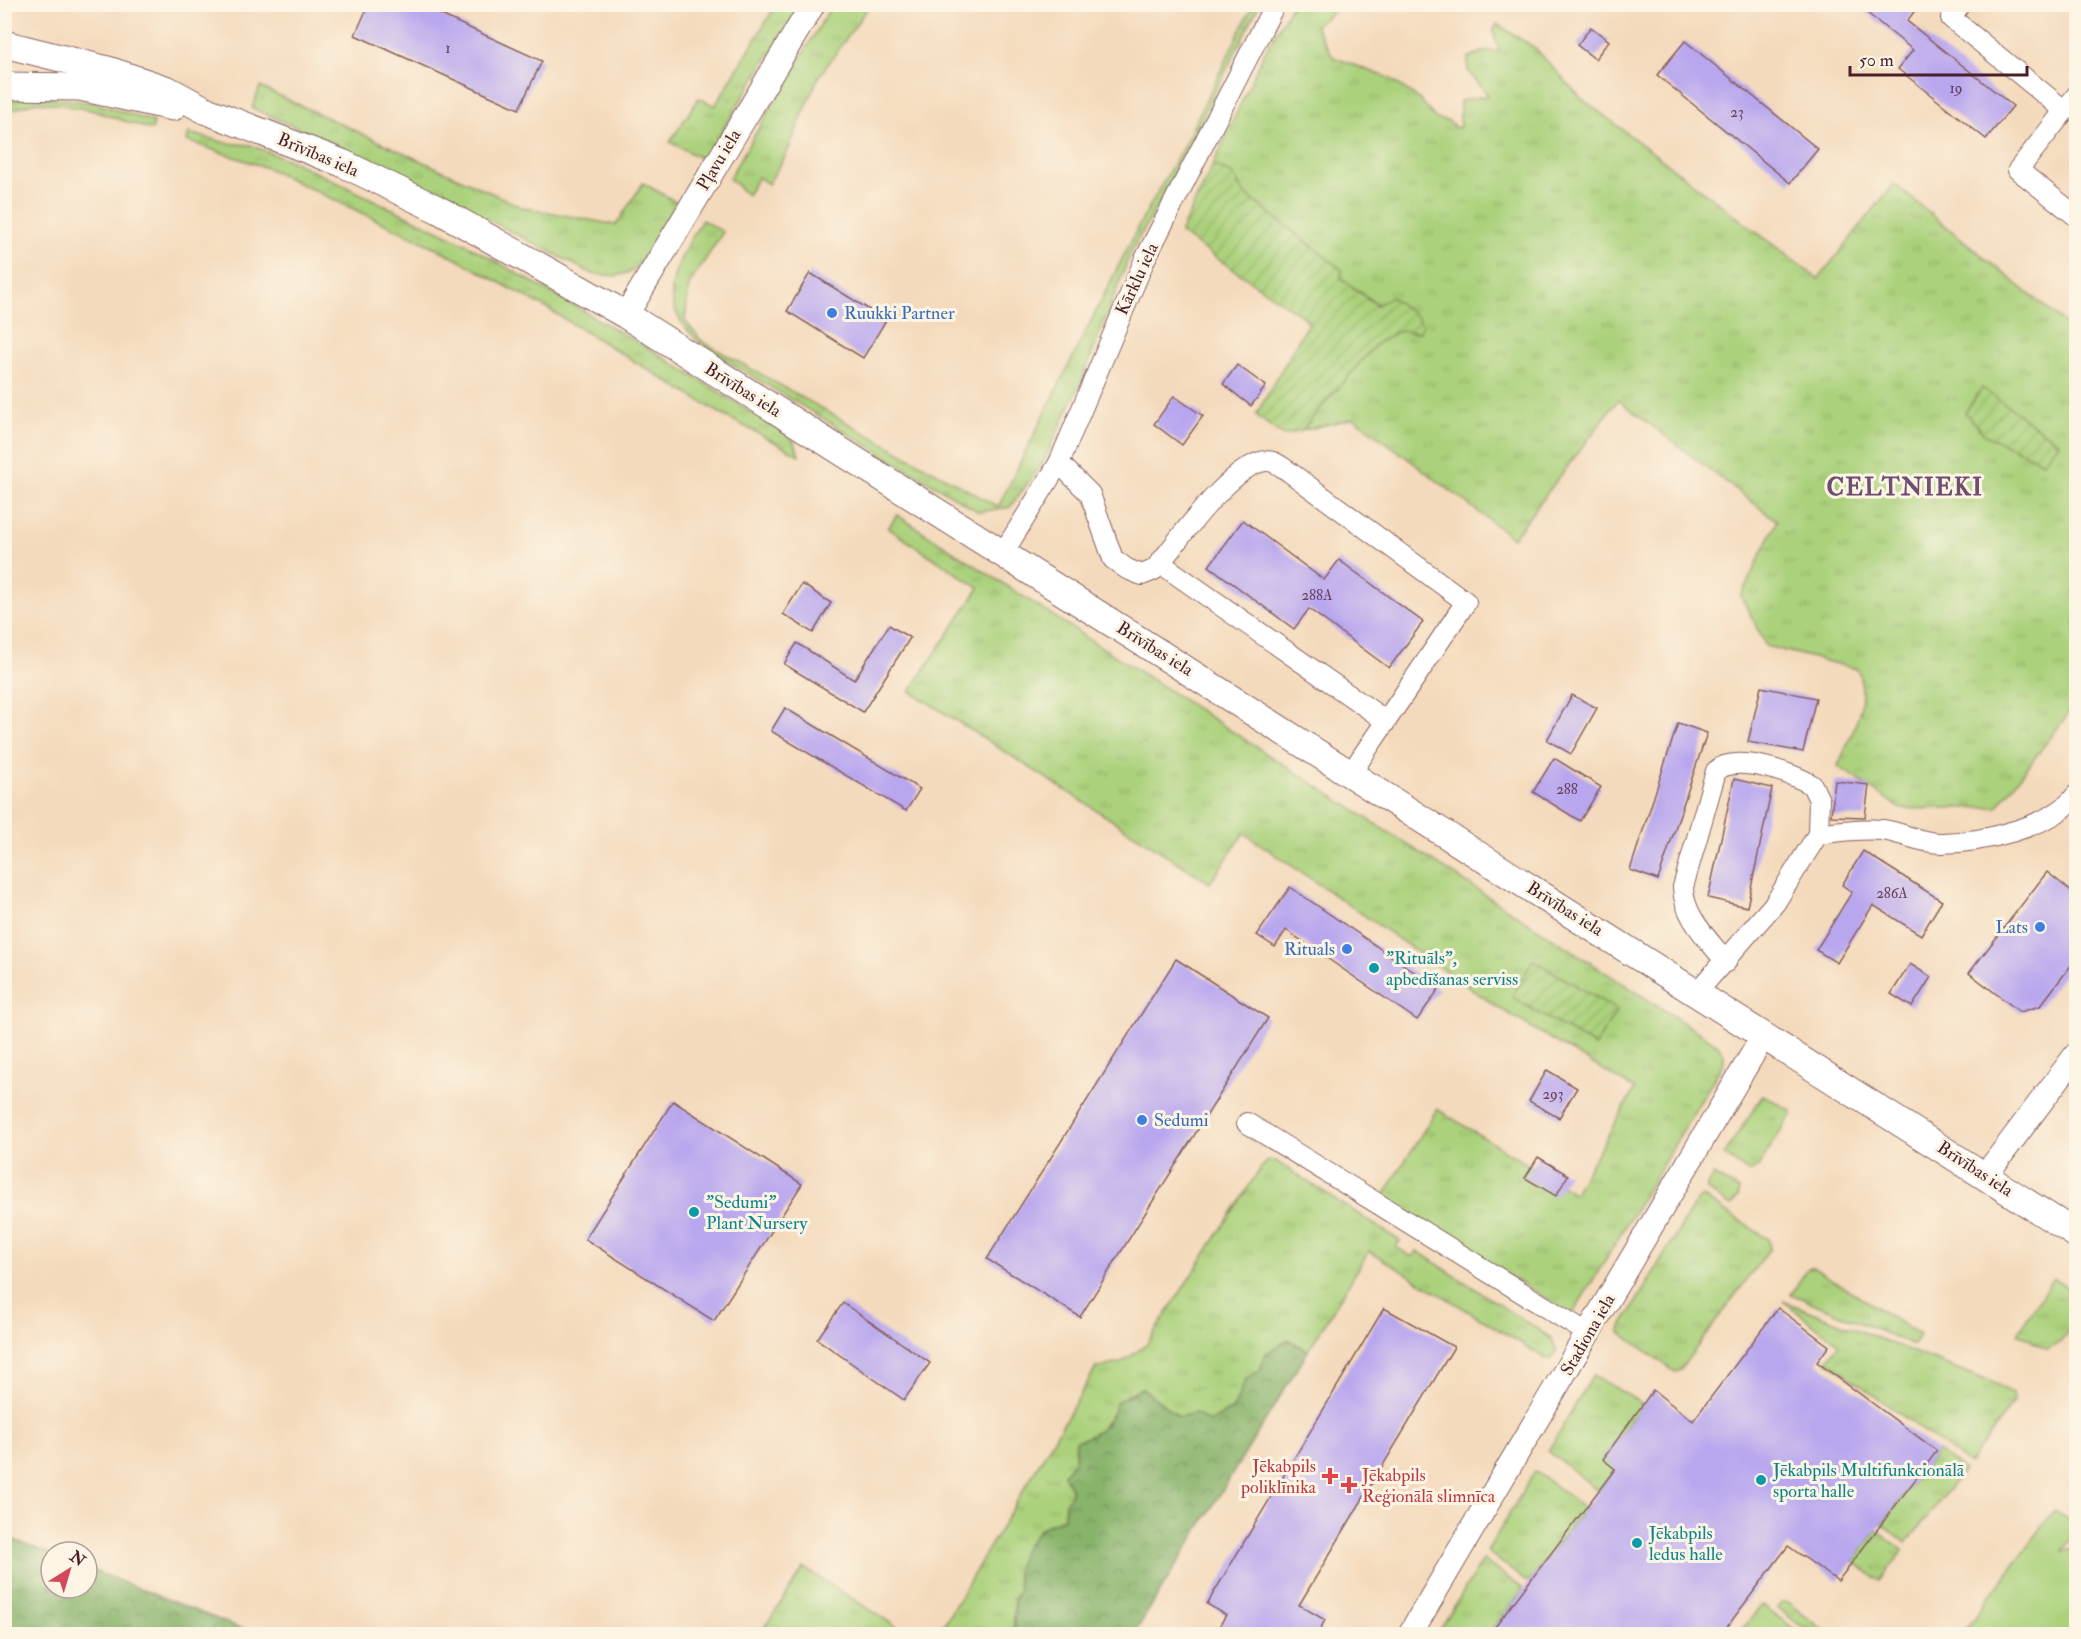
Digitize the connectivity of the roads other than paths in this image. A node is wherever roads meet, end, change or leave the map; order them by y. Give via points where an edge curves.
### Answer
1 (813, 4) edge
2 (1275, 4) edge
3 (1960, 4) edge
4 (4, 44) edge
5 (4, 86) edge
6 (2071, 103) edge
7 (207, 111) junction
8 (2076, 216) edge
9 (626, 315) junction
10 (1059, 462) junction
11 (1003, 553) junction
12 (1160, 563) junction
13 (1386, 721) junction
14 (1351, 773) junction
15 (2076, 795) edge
16 (1818, 834) junction
17 (1726, 962) junction
18 (1697, 992) junction
19 (1764, 1035) junction
20 (2076, 1055) edge
21 (1247, 1123) dead end
22 (1986, 1176) junction
23 (2076, 1234) edge
24 (1589, 1334) junction
25 (1410, 1635) edge

1 - 9 street, Pļavu iela
2 - 10 street, Kārklu iela via 1145,259
3 - 6 street via 1951,18
4 - 7 main road, Brīvības iela via 108,70 168,90
5 - 7 main road, Brīvības iela via 80,87
6 - 8 street via 2018,170
7 - 9 main road, Brīvības iela via 342,164 439,210
9 - 11 main road, Brīvības iela
10 - 11 street, Kārklu iela
10 - 12 street via 1090,495 1113,559 1142,575
11 - 14 main road, Brīvības iela
12 - 13 street
12 - 13 street via 1228,484 1263,462 1272,462 1288,471 1466,602
13 - 14 street
14 - 18 main road, Brīvības iela
15 - 16 street via 2064,809 2045,821 1979,839 1929,842 1883,830
16 - 17 street via 1774,903
16 - 17 street via 1819,800 1812,785 1787,773 1750,765 1726,764 1716,771 1683,897 1690,914
17 - 18 street
18 - 19 main road, Brīvības iela
19 - 22 main road, Brīvības iela
19 - 24 street, Stadiona iela
20 - 22 street
21 - 24 street
22 - 23 main road, Brīvības iela
24 - 25 street, Stadiona iela

